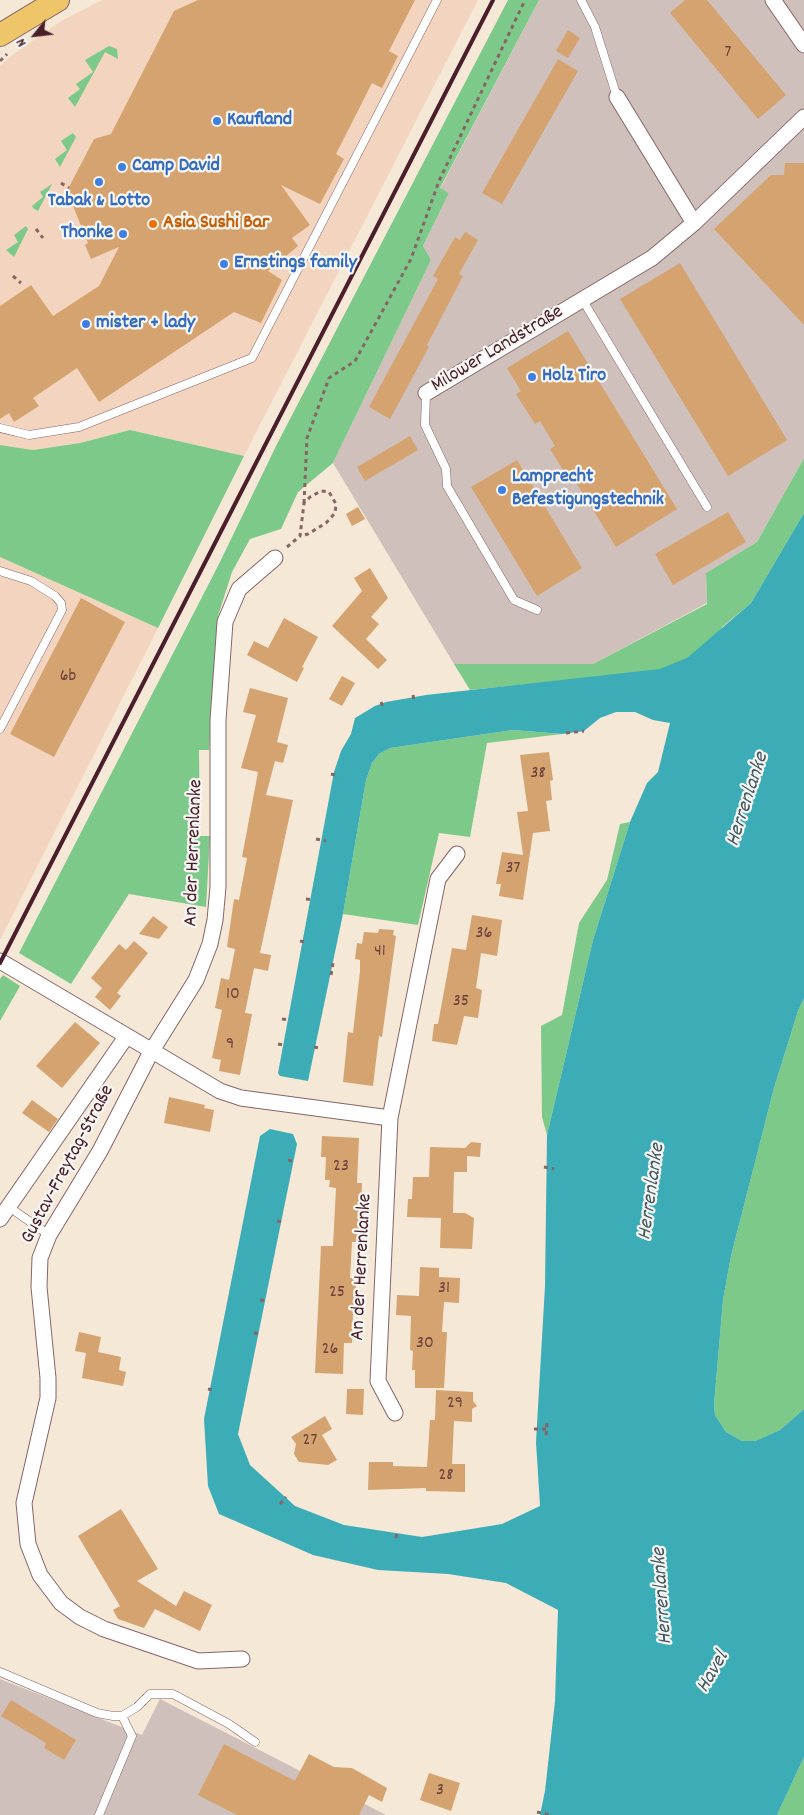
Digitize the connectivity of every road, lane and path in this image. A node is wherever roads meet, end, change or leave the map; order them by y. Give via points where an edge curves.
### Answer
1 (58, 0) edge
2 (437, 0) edge
3 (525, 0) edge
4 (581, 0) edge
5 (773, 0) edge
6 (34, 14) junction
7 (0, 35) edge
8 (0, 45) edge
9 (804, 45) edge
10 (617, 97) joint
11 (804, 117) edge
12 (61, 183) dead end
13 (69, 188) dead end
14 (694, 223) junction
15 (36, 229) dead end
16 (43, 238) dead end
17 (13, 276) dead end
18 (21, 283) dead end
19 (582, 299) junction
20 (426, 393) joint
21 (0, 428) edge
22 (304, 503) junction
23 (707, 508) dead end
24 (300, 536) junction
25 (275, 558) joint
26 (0, 571) edge
27 (537, 610) dead end
28 (413, 695) dead end
29 (414, 701) dead end
30 (381, 702) dead end
31 (383, 707) dead end
32 (0, 729) edge
33 (584, 731) dead end
34 (566, 734) dead end
35 (331, 774) dead end
36 (339, 776) dead end
37 (316, 839) dead end
38 (326, 841) dead end
39 (457, 854) dead end
40 (306, 899) dead end
41 (314, 900) dead end
42 (300, 941) dead end
43 (306, 942) dead end
44 (0, 961) edge
45 (333, 963) dead end
46 (331, 975) dead end
47 (282, 1019) dead end
48 (288, 1020) dead end
49 (126, 1037) junction
50 (278, 1044) dead end
51 (284, 1045) dead end
52 (314, 1047) dead end
53 (320, 1048) dead end
54 (151, 1052) junction
55 (390, 1118) junction
56 (288, 1160) dead end
57 (295, 1162) dead end
58 (544, 1166) dead end
59 (554, 1169) dead end
60 (9, 1206) junction
61 (0, 1219) edge
62 (277, 1221) dead end
63 (283, 1222) dead end
64 (49, 1235) junction
65 (260, 1300) dead end
66 (268, 1301) dead end
67 (254, 1333) dead end
68 (261, 1334) dead end
69 (208, 1389) dead end
70 (213, 1390) dead end
71 (395, 1413) dead end
72 (547, 1422) dead end
73 (534, 1429) dead end
74 (546, 1429) junction
75 (546, 1435) dead end
76 (286, 1497) dead end
77 (280, 1504) dead end
78 (398, 1533) dead end
79 (396, 1538) dead end
80 (242, 1659) dead end
81 (0, 1672) edge
82 (122, 1716) junction
83 (255, 1742) dead end
84 (537, 1812) dead end
85 (99, 1815) edge
86 (550, 1815) edge

1 - 6 main road
2 - 21 lane via 252,358 79,427 29,435
3 - 22 path via 439,181 411,259 355,361 329,378 306,438
4 - 10 lane via 595,27
5 - 9 street
6 - 7 main road
6 - 8 main road
10 - 14 street
11 - 14 street, Milower Landstraße
12 - 13 path
14 - 19 street, Milower Landstraße via 652,258
15 - 16 path
17 - 18 path
19 - 20 street, Milower Landstraße
19 - 23 lane, Milower Landstraße
20 - 27 lane, Milower Landstraße via 425,425 446,469 447,486 514,600
22 - 24 path
22 - 24 path via 321,491 329,492 334,497 335,513 308,534
24 - 25 path
25 - 54 street, An der Herrenlanke via 239,589 224,622 218,720 218,887 215,920 196,980
26 - 32 lane via 31,582 55,596 62,610
28 - 29 path
30 - 31 path
33 - 34 path
35 - 36 path
37 - 38 path
39 - 55 street, An der Herrenlanke via 438,879
40 - 41 path
42 - 43 path
44 - 49 street
45 - 46 path
47 - 48 path
49 - 54 street
49 - 60 street, Gustav-Freytag-Straße
50 - 51 path
52 - 53 path
54 - 55 street via 220,1091 241,1098
54 - 64 street, Gustav-Freytag-Straße via 100,1151
55 - 71 street, An der Herrenlanke via 378,1381
56 - 57 path
58 - 59 path
60 - 61 street, Gustav-Freytag-Straße
60 - 64 lane
62 - 63 path
64 - 80 street, Gustav-Freytag-Straße via 38,1272 48,1398 24,1503 28,1544 40,1575 61,1603 104,1629 198,1661
65 - 66 path
67 - 68 path
69 - 70 path
72 - 74 path
73 - 74 path
74 - 75 path
76 - 77 path
78 - 79 path
81 - 82 lane via 97,1713
82 - 83 lane via 150,1694 172,1694 229,1724
82 - 85 lane via 132,1736
84 - 86 path

